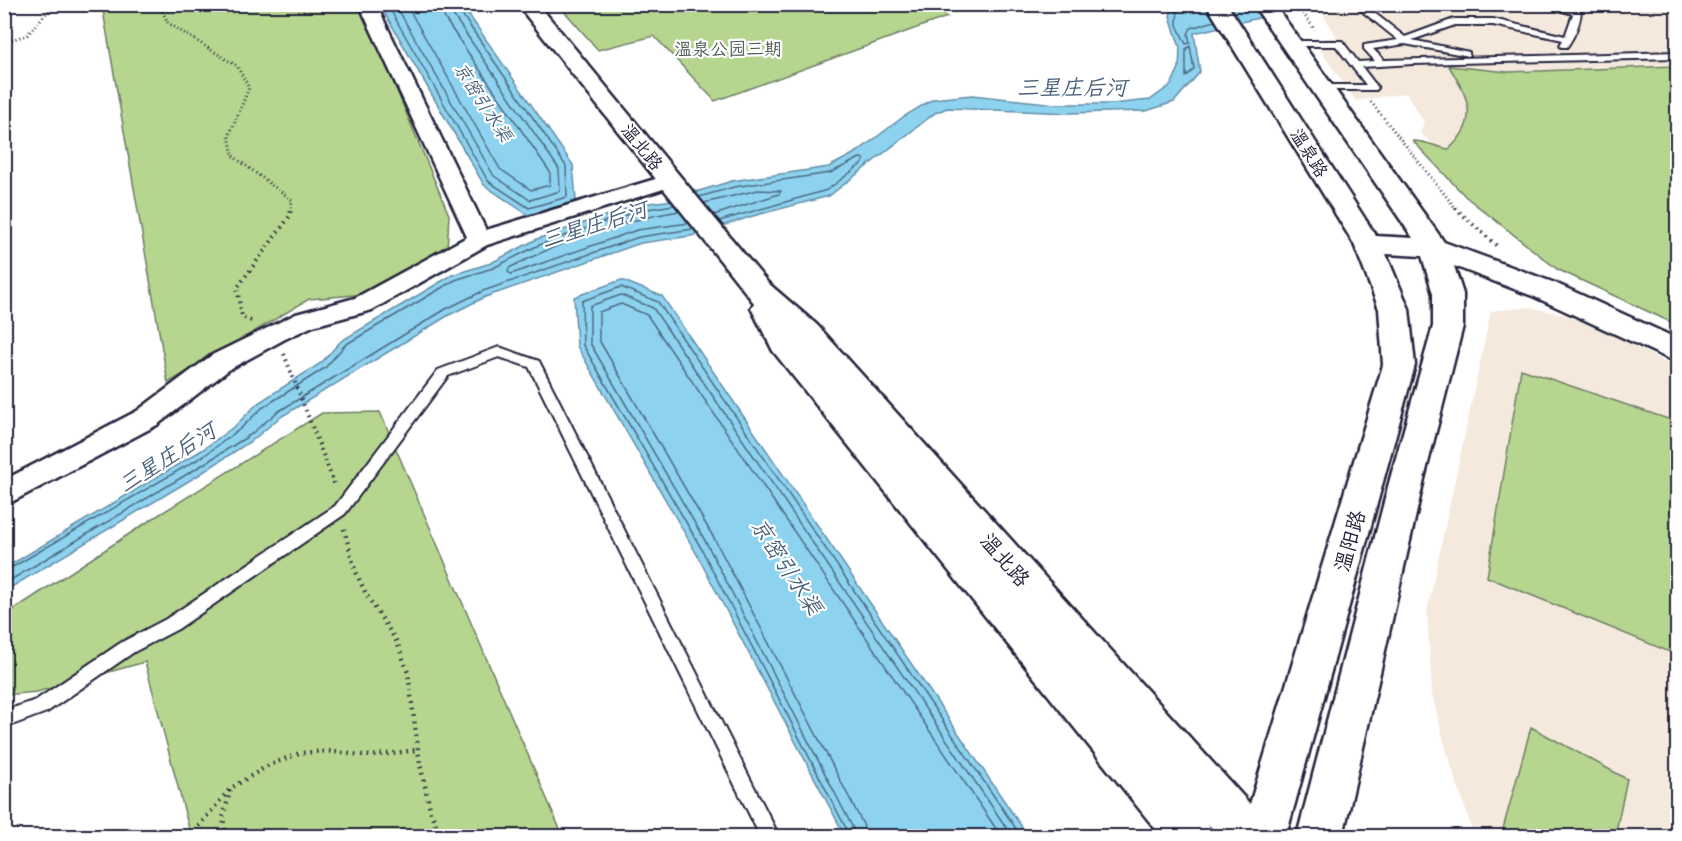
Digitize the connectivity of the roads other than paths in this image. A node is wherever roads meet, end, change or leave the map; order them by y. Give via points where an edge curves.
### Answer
1 (367, 4) edge
2 (527, 4) edge
3 (1216, 4) edge
4 (1263, 4) edge
5 (1357, 4) edge
6 (1542, 4) edge
7 (1578, 9) edge
8 (1286, 36) junction
9 (1568, 39) junction
10 (1405, 41) junction
11 (1677, 55) edge
12 (1556, 57) junction
13 (1488, 59) junction
14 (1382, 63) junction
15 (1357, 65) junction
16 (1320, 88) junction
17 (675, 187) junction
18 (478, 240) junction
19 (1368, 244) junction
20 (1434, 248) junction
21 (758, 290) junction
22 (1677, 352) edge
23 (4, 494) edge
24 (4, 720) edge
25 (770, 837) edge
26 (1190, 837) edge
27 (1248, 837) edge
28 (1263, 837) edge
29 (1320, 837) edge

1 - 18 street
2 - 17 main road, 温北路
3 - 19 main road, 温泉路
4 - 8 main road
5 - 10 lane
6 - 7 lane
7 - 9 lane
8 - 15 lane via 1339,43
8 - 16 main road
9 - 10 lane via 1493,22 1454,22 1414,34
9 - 12 lane
10 - 13 lane
10 - 14 lane via 1367,47
11 - 12 lane
12 - 13 lane
13 - 14 lane
14 - 15 lane
15 - 16 lane via 1373,88
16 - 20 main road
17 - 18 street
17 - 21 main road, 温北路
18 - 23 street via 363,304 305,320 221,362 147,418
19 - 20 main road
19 - 28 main road, 温阳路 via 1394,309 1399,365
20 - 22 main road via 1545,290
20 - 29 main road, 温阳路 via 1449,294 1448,326
21 - 26 main road, 温北路 via 783,343
21 - 27 main road, 温北路 via 806,333
24 - 25 lane via 41,706 128,647 172,624 340,510 443,373 499,352 534,364

